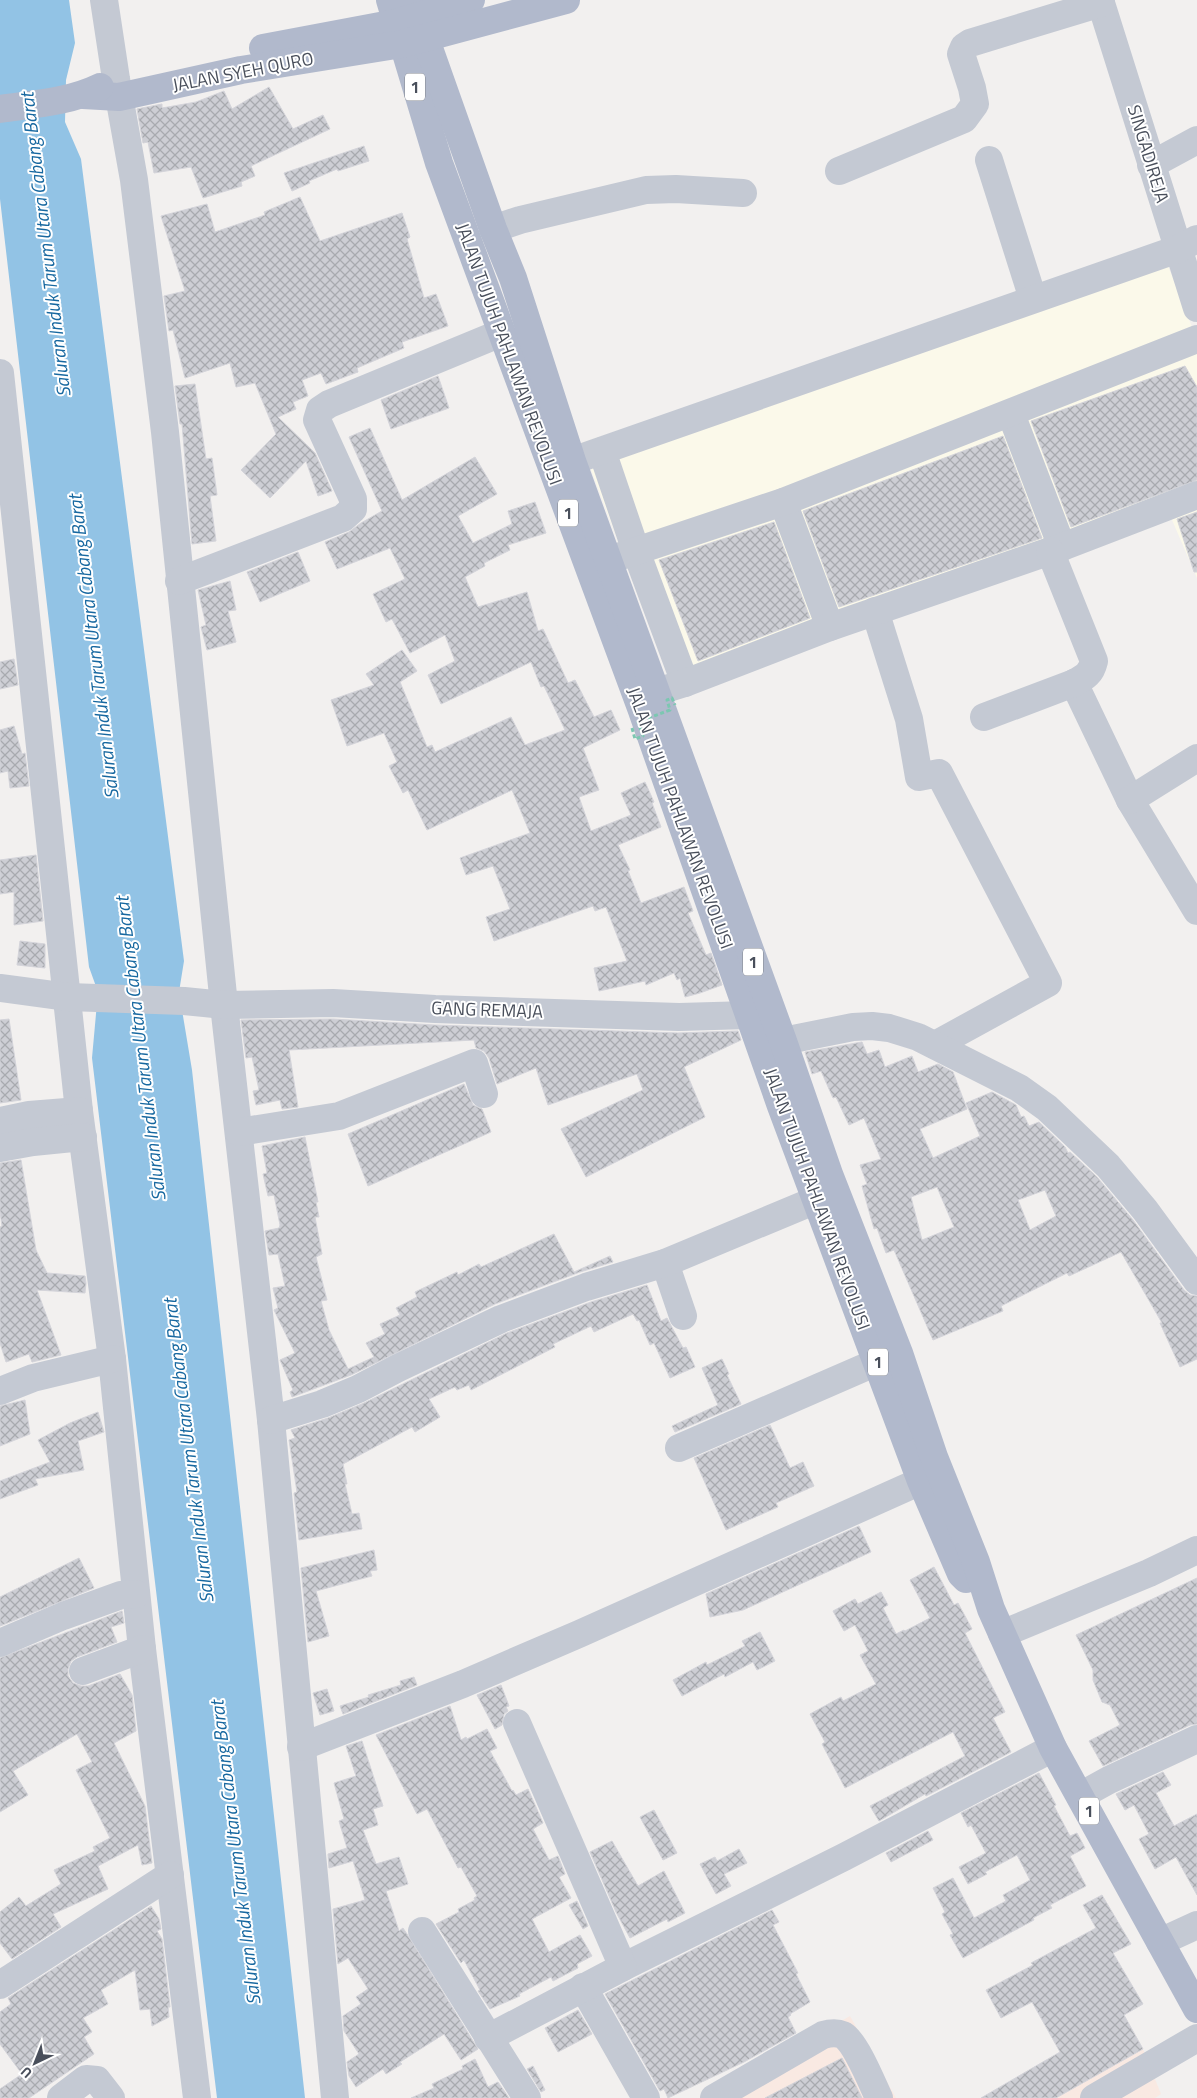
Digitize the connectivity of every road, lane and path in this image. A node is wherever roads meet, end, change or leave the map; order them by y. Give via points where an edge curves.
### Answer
1 (104, 0) edge
2 (470, 0) edge
3 (566, 0) edge
4 (1100, 2) edge
5 (408, 20) edge
6 (117, 88) junction
7 (0, 109) edge
8 (1197, 140) edge
9 (988, 160) dead end
10 (1151, 165) junction
11 (839, 171) dead end
12 (743, 193) dead end
13 (493, 230) junction
14 (1188, 244) edge
15 (1033, 299) junction
16 (1197, 308) edge
17 (500, 334) junction
18 (1197, 339) edge
19 (0, 372) edge
20 (1011, 414) junction
21 (602, 450) junction
22 (572, 461) junction
23 (1197, 495) edge
24 (783, 502) junction
25 (1056, 549) junction
26 (636, 551) junction
27 (608, 558) junction
28 (179, 581) junction
29 (876, 611) junction
30 (830, 627) junction
31 (1074, 683) junction
32 (672, 693) junction
33 (984, 717) dead end
34 (632, 728) dead end
35 (1197, 758) edge
36 (1130, 800) junction
37 (1197, 911) edge
38 (0, 988) edge
39 (80, 997) junction
40 (224, 1005) junction
41 (749, 1015) junction
42 (783, 1041) junction
43 (935, 1045) junction
44 (484, 1094) dead end
45 (79, 1111) junction
46 (29, 1115) junction
47 (0, 1121) edge
48 (239, 1132) junction
49 (83, 1137) junction
50 (33, 1142) junction
51 (0, 1148) edge
52 (816, 1200) junction
53 (664, 1263) junction
54 (1197, 1281) edge
55 (683, 1316) dead end
56 (112, 1359) junction
57 (877, 1362) junction
58 (0, 1391) edge
59 (271, 1420) junction
60 (679, 1448) dead end
61 (921, 1481) junction
62 (1197, 1550) edge
63 (136, 1594) junction
64 (991, 1609) junction
65 (1002, 1634) junction
66 (0, 1643) edge
67 (142, 1649) junction
68 (83, 1671) dead end
69 (517, 1723) dead end
70 (1197, 1739) edge
71 (301, 1747) junction
72 (1053, 1748) junction
73 (1080, 1796) junction
74 (170, 1875) junction
75 (1197, 1925) edge
76 (422, 1931) dead end
77 (1160, 1942) junction
78 (623, 1967) junction
79 (0, 1985) edge
80 (583, 1988) junction
81 (1197, 2009) edge
82 (488, 2038) junction
83 (1197, 2038) edge
84 (727, 2095) edge
85 (61, 2098) edge
86 (112, 2098) edge
87 (197, 2098) edge
88 (335, 2098) edge
89 (527, 2098) edge
90 (646, 2098) edge
91 (879, 2098) edge
92 (1094, 2098) edge

1 - 6 street
2 - 5 main road
3 - 5 main road
4 - 10 street, SINGADIREJA
4 - 11 street via 970,43 961,54 974,104 964,119
5 - 6 main road, JALAN SYEH QURO via 241,70
5 - 13 main road, JALAN TUJUH PAHLAWAN REVOLUSI / 1
5 - 17 main road, JALAN TUJUH PAHLAWAN REVOLUSI / 1 via 438,163
6 - 7 main road, JALAN SYEH QURO
6 - 28 street via 134,180 165,432
8 - 10 street
9 - 15 street
10 - 14 street, SINGADIREJA
12 - 13 street via 676,188 646,190 520,220
13 - 22 main road, JALAN TUJUH PAHLAWAN REVOLUSI / 1 via 513,278
14 - 15 street
14 - 16 street, SINGADIREJA
15 - 21 street
17 - 28 street via 320,410 317,420 353,499 353,509 343,518
17 - 41 main road, JALAN TUJUH PAHLAWAN REVOLUSI / 1 via 644,715
18 - 20 street
19 - 39 street
20 - 24 street
20 - 25 street
21 - 22 street
21 - 26 street
22 - 27 main road, JALAN TUJUH PAHLAWAN REVOLUSI / 1
23 - 25 street
24 - 26 street
24 - 30 street
25 - 29 street
25 - 31 street via 1094,661 1087,676
26 - 27 street
26 - 32 street
27 - 32 main road, JALAN TUJUH PAHLAWAN REVOLUSI / 1
28 - 40 street
29 - 30 street
29 - 43 street via 909,719 920,777 939,773 1048,983
30 - 32 street
31 - 33 street
31 - 36 street
32 - 34 path, bridge via 672,698 667,700 670,710 638,722 643,736 635,739
32 - 42 main road, JALAN TUJUH PAHLAWAN REVOLUSI / 1
35 - 36 street
36 - 37 street
38 - 39 street, GANG REMAJA
39 - 40 street, GANG REMAJA
39 - 45 street
40 - 41 street, GANG REMAJA via 332,1003 670,1016
40 - 48 street
41 - 52 main road, JALAN TUJUH PAHLAWAN REVOLUSI / 1
42 - 43 street via 872,1026 918,1037
42 - 64 main road, JALAN TUJUH PAHLAWAN REVOLUSI / 1 via 828,1174 899,1353
43 - 54 street via 1019,1088 1047,1108 1108,1166
44 - 48 street via 474,1063 339,1116
45 - 46 street
45 - 49 street
46 - 47 street
46 - 50 street
48 - 59 street
49 - 50 street
49 - 56 street
50 - 51 street
52 - 53 street
52 - 57 main road, JALAN TUJUH PAHLAWAN REVOLUSI / 1
53 - 55 street
53 - 59 street via 586,1287 510,1316 358,1389
56 - 58 street via 33,1378
56 - 63 street
57 - 60 street
57 - 61 main road, JALAN TUJUH PAHLAWAN REVOLUSI / 1
59 - 71 street
61 - 64 main road, JALAN TUJUH PAHLAWAN REVOLUSI / 1 via 961,1574
61 - 71 street via 463,1684
62 - 65 street
63 - 66 street via 121,1595
63 - 67 street
64 - 65 main road, JALAN TUJUH PAHLAWAN REVOLUSI / 1
65 - 72 main road, JALAN TUJUH PAHLAWAN REVOLUSI / 1
67 - 68 street
67 - 74 street
69 - 78 street
70 - 73 street
71 - 88 street
72 - 73 main road, JALAN TUJUH PAHLAWAN REVOLUSI / 1
72 - 78 street
73 - 77 main road, JALAN TUJUH PAHLAWAN REVOLUSI / 1
74 - 79 street
74 - 87 street
75 - 77 street
76 - 82 street
77 - 81 main road, JALAN TUJUH PAHLAWAN REVOLUSI / 1
78 - 80 street
80 - 82 street
80 - 90 street
82 - 89 street
83 - 92 street
84 - 91 street via 823,2035 833,2032 843,2036 853,2047
85 - 86 street via 86,2079 97,2080

